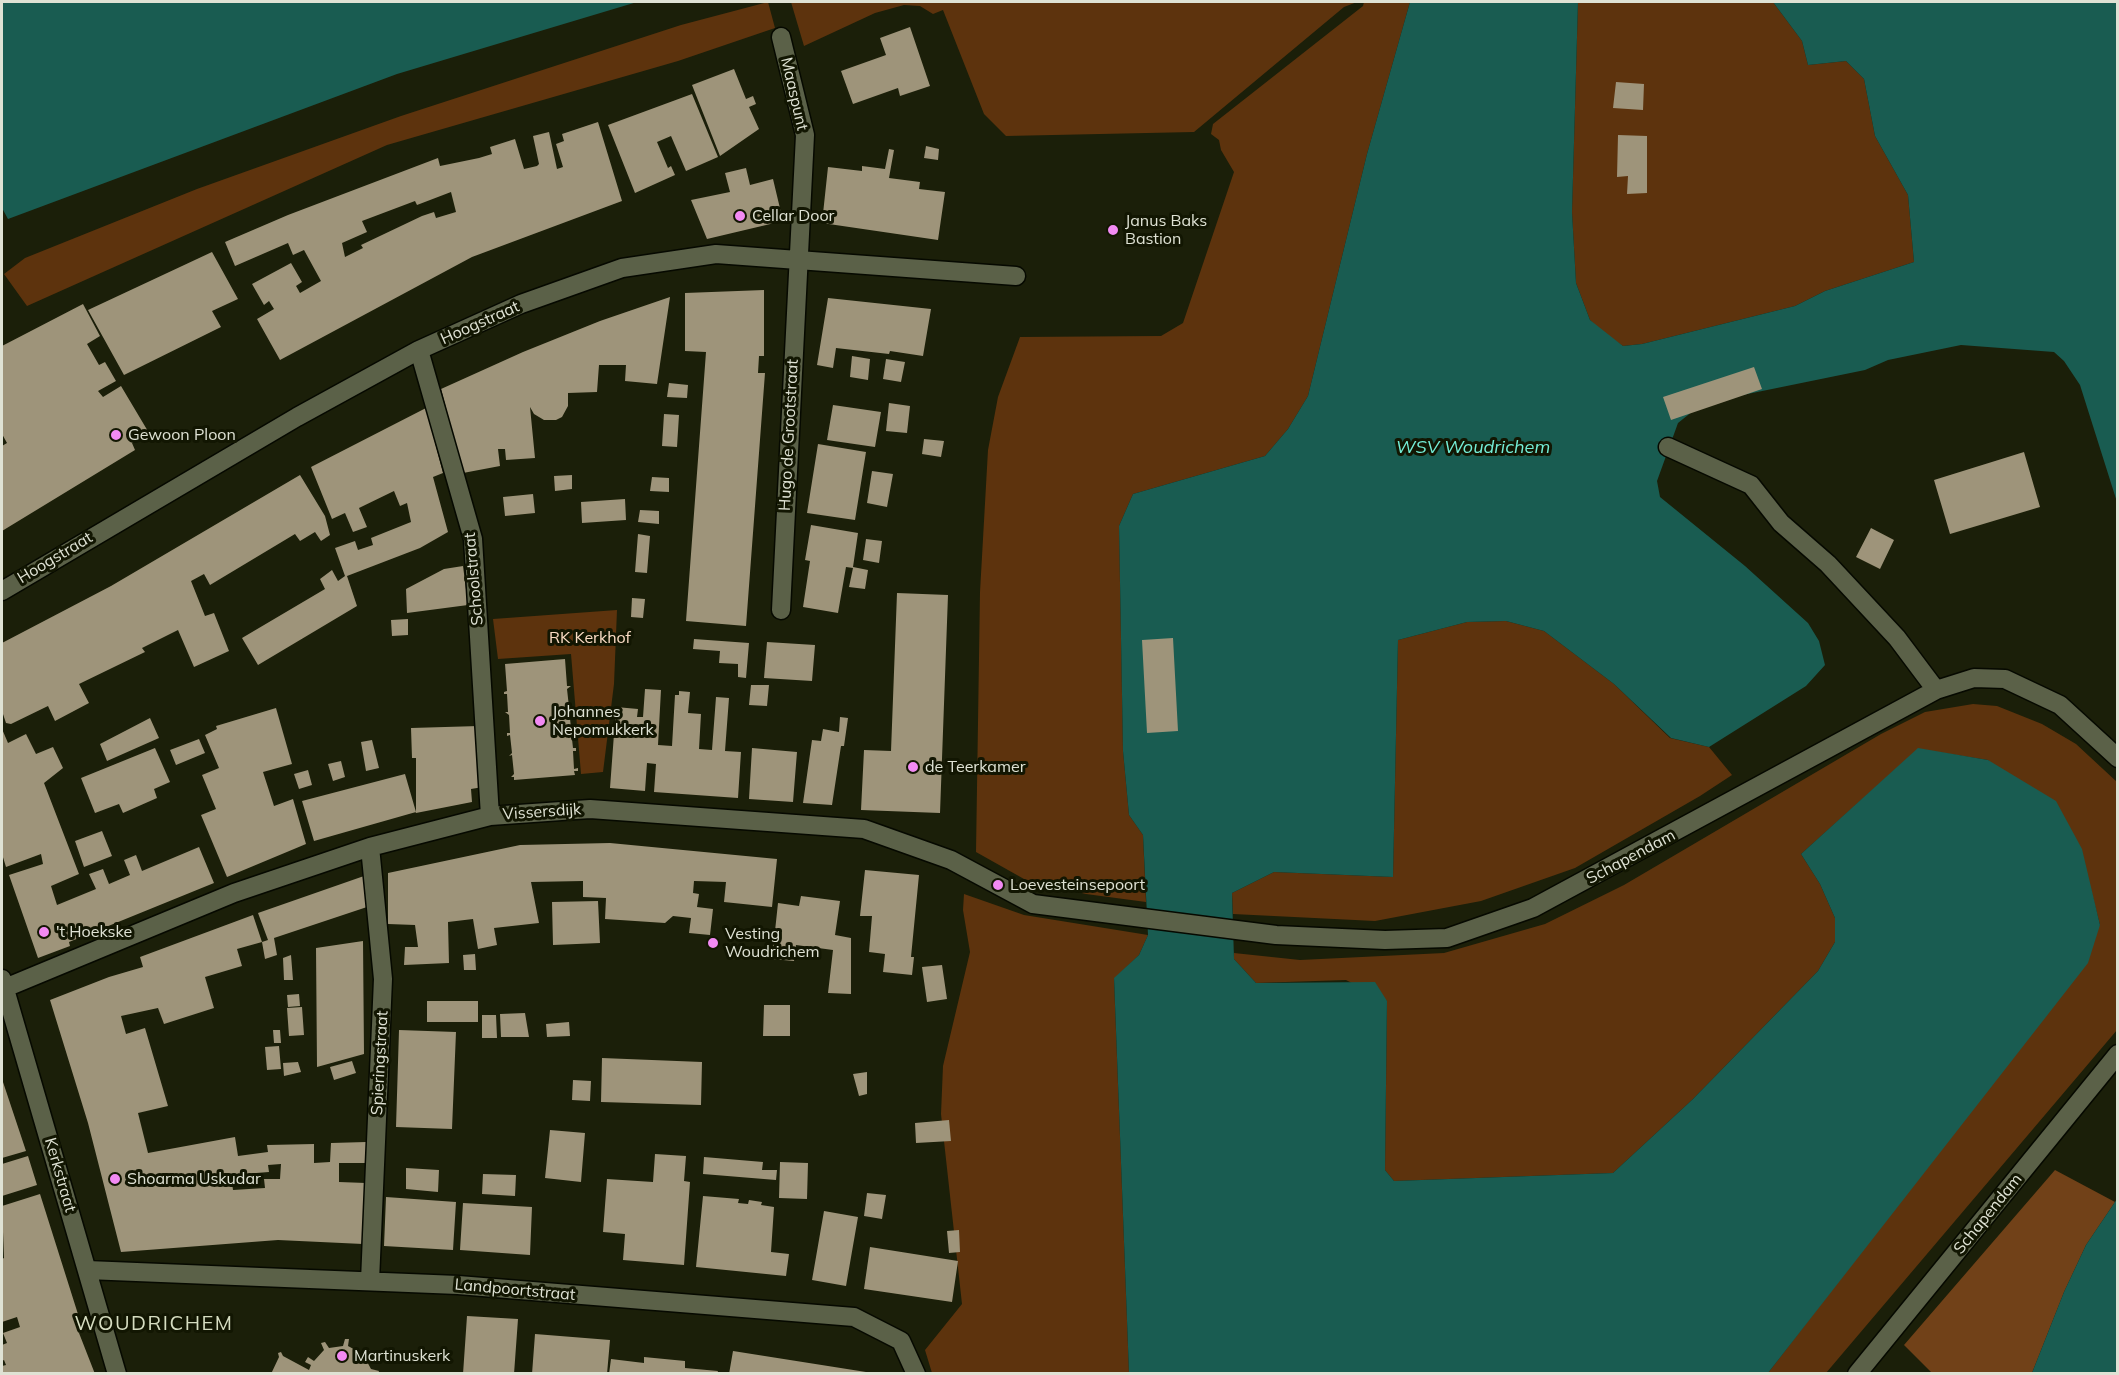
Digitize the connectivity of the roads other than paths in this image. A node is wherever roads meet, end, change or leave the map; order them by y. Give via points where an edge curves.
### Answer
1 (781, 37) dead end
2 (797, 259) junction
3 (1016, 276) dead end
4 (419, 350) junction
5 (1668, 447) dead end
6 (2, 591) edge
7 (782, 610) dead end
8 (1936, 690) junction
9 (2118, 758) edge
10 (490, 816) junction
11 (370, 847) junction
12 (1098, 912) joint
13 (3, 983) edge
14 (2118, 1054) edge
15 (87, 1270) junction
16 (370, 1281) junction
17 (117, 1374) edge
18 (916, 1374) edge
19 (1857, 1374) edge

1 - 2 street, Maaspunt via 805,135
2 - 3 street, Hoogstraat
2 - 4 street, Hoogstraat via 716,254 622,268 522,304
2 - 7 street, Hugo de Grootstraat
4 - 6 street, Hoogstraat via 297,417
4 - 10 street, Schoolstraat via 473,539
5 - 8 street via 1751,485 1780,523 1828,564 1897,638
8 - 9 street, Schapendam via 1974,678 2005,679 2060,705
8 - 12 street, Schapendam via 1533,908 1446,938 1384,940 1276,935
10 - 11 street, Vissersdijk
10 - 12 street, Vissersdijk via 590,809 864,829 951,860 1033,903
11 - 13 street, Vissersdijk via 234,893
11 - 16 street, Spieringstraat via 383,979
13 - 15 street, Kerkstraat
14 - 19 street, Schapendam
15 - 16 street, Landpoortstraat
15 - 17 street, Kerkstraat
16 - 18 street, Landpoortstraat via 854,1317 901,1341

